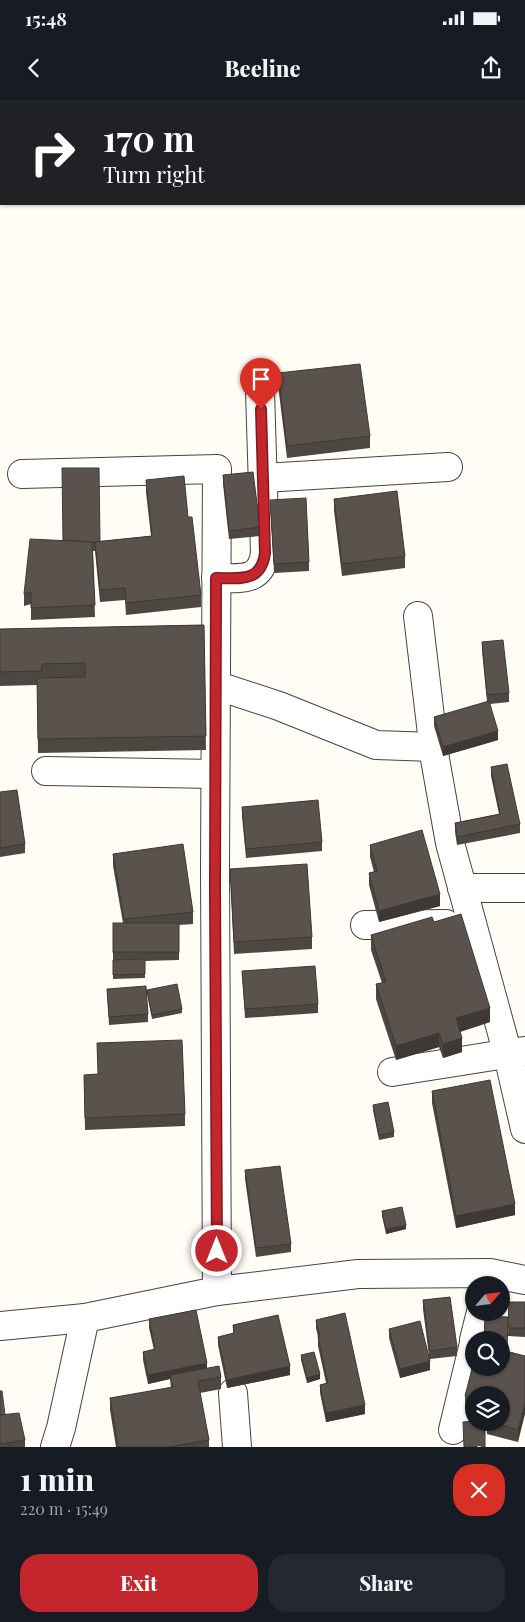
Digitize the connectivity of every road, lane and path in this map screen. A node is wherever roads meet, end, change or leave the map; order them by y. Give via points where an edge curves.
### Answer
1 (260, 392) dead end
2 (448, 467) dead end
3 (22, 474) dead end
4 (263, 478) junction
5 (216, 578) junction
6 (418, 616) dead end
7 (215, 685) junction
8 (434, 747) junction
9 (46, 771) dead end
10 (215, 774) junction
11 (462, 888) junction
12 (525, 888) edge
13 (471, 923) junction
14 (365, 925) dead end
15 (516, 1053) edge
16 (392, 1072) dead end
17 (525, 1129) edge
18 (465, 1278) edge
19 (510, 1280) edge
20 (525, 1280) edge
21 (217, 1291) junction
22 (85, 1318) junction
23 (0, 1326) edge
24 (466, 1376) edge
25 (233, 1393) edge
26 (453, 1430) dead end
27 (54, 1447) edge
28 (237, 1447) edge

1 - 4 street
2 - 4 street
3 - 5 street via 217,469
4 - 5 street via 264,564 248,578
5 - 7 street via 206,631
6 - 8 street
7 - 8 street via 279,706 376,745
7 - 10 street
8 - 11 street via 450,843
9 - 10 street
10 - 21 street
11 - 12 street
11 - 13 street
13 - 14 street
13 - 15 street
15 - 16 street
15 - 17 street
18 - 21 street via 358,1274
19 - 20 street
21 - 22 street
22 - 23 street
22 - 27 street
24 - 26 street
25 - 28 street

